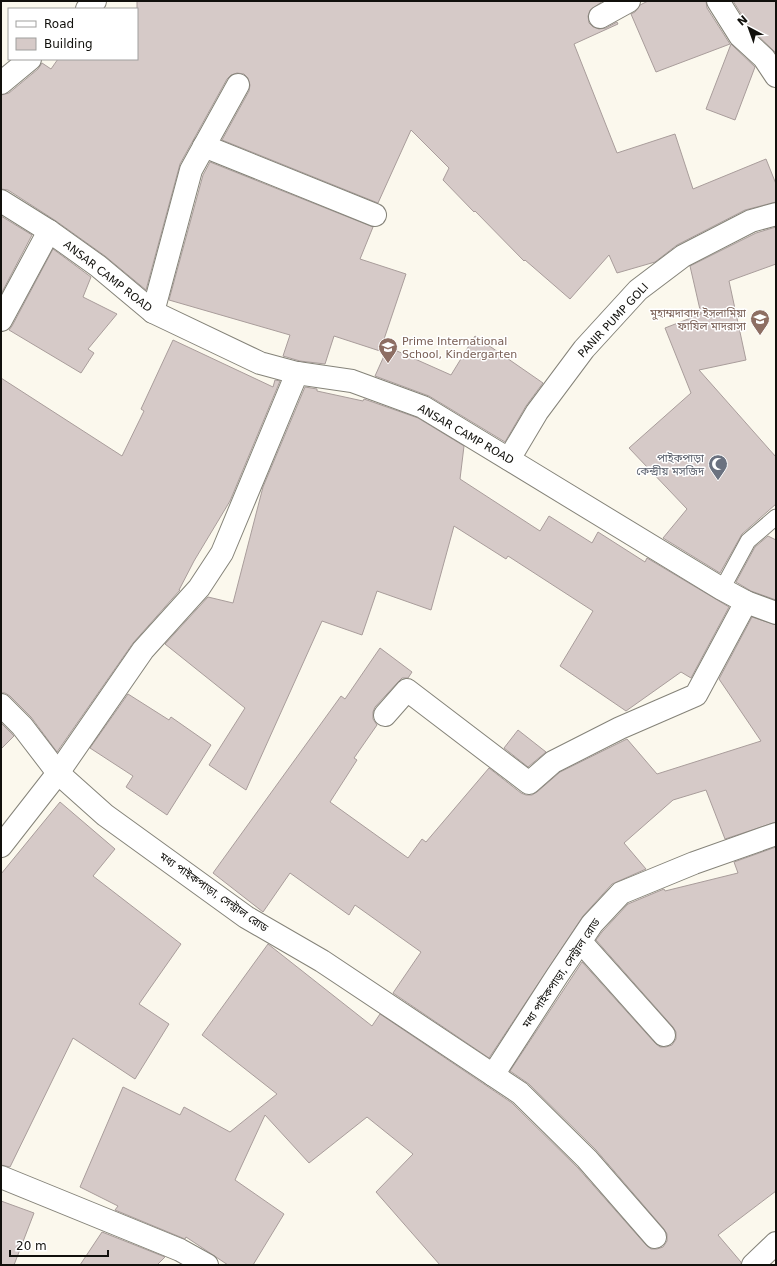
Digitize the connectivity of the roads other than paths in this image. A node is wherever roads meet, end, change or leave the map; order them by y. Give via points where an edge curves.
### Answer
1 (96, 1) edge
2 (629, 1) edge
3 (718, 1) edge
4 (88, 8) edge
5 (600, 16) dead end
6 (29, 60) edge
7 (776, 76) edge
8 (1, 84) edge
9 (238, 85) dead end
10 (204, 146) junction
11 (1, 201) edge
12 (776, 214) edge
13 (375, 215) dead end
14 (49, 231) junction
15 (153, 312) junction
16 (1, 320) edge
17 (297, 373) junction
18 (508, 459) junction
19 (776, 517) edge
20 (722, 589) junction
21 (746, 602) junction
22 (776, 613) edge
23 (1, 705) edge
24 (386, 715) dead end
25 (58, 773) junction
26 (776, 834) edge
27 (1, 846) edge
28 (581, 942) junction
29 (664, 1035) dead end
30 (493, 1075) junction
31 (1, 1177) edge
32 (655, 1237) dead end
33 (776, 1243) edge
34 (207, 1265) edge
35 (753, 1265) edge

1 - 4 street
2 - 5 street
3 - 7 street via 740,36 764,58
6 - 8 street
9 - 10 street
10 - 13 street
10 - 15 street via 191,170
11 - 14 street, ANSAR CAMP ROAD
12 - 18 street, PANIR PUMP GOLI via 751,221 683,256 638,290 584,349 537,412
14 - 15 street, ANSAR CAMP ROAD via 98,266
14 - 16 street
15 - 17 street, ANSAR CAMP ROAD via 260,363
17 - 18 street, ANSAR CAMP ROAD via 352,381 424,407
17 - 25 street via 222,553 199,588 143,650
18 - 20 street, ANSAR CAMP ROAD
19 - 20 lane via 748,542
20 - 21 street, ANSAR CAMP ROAD
21 - 22 street, ANSAR CAMP ROAD
21 - 24 street via 696,694 620,728 554,762 529,783 407,690
23 - 25 street, মধ্য পাইকপাড়া, সেন্ট্রাল রোড via 22,726
25 - 27 street
25 - 30 street, মধ্য পাইকপাড়া, সেন্ট্রাল রোড via 105,815 246,917 322,961
26 - 28 street, মধ্য পাইকপাড়া, সেন্ট্রাল রোড via 621,893 592,924
28 - 29 street
28 - 30 street, মধ্য পাইকপাড়া, সেন্ট্রাল রোড
30 - 32 street, মধ্য পাইকপাড়া, সেন্ট্রাল রোড via 520,1093 587,1159
31 - 34 street via 180,1250
33 - 35 street

